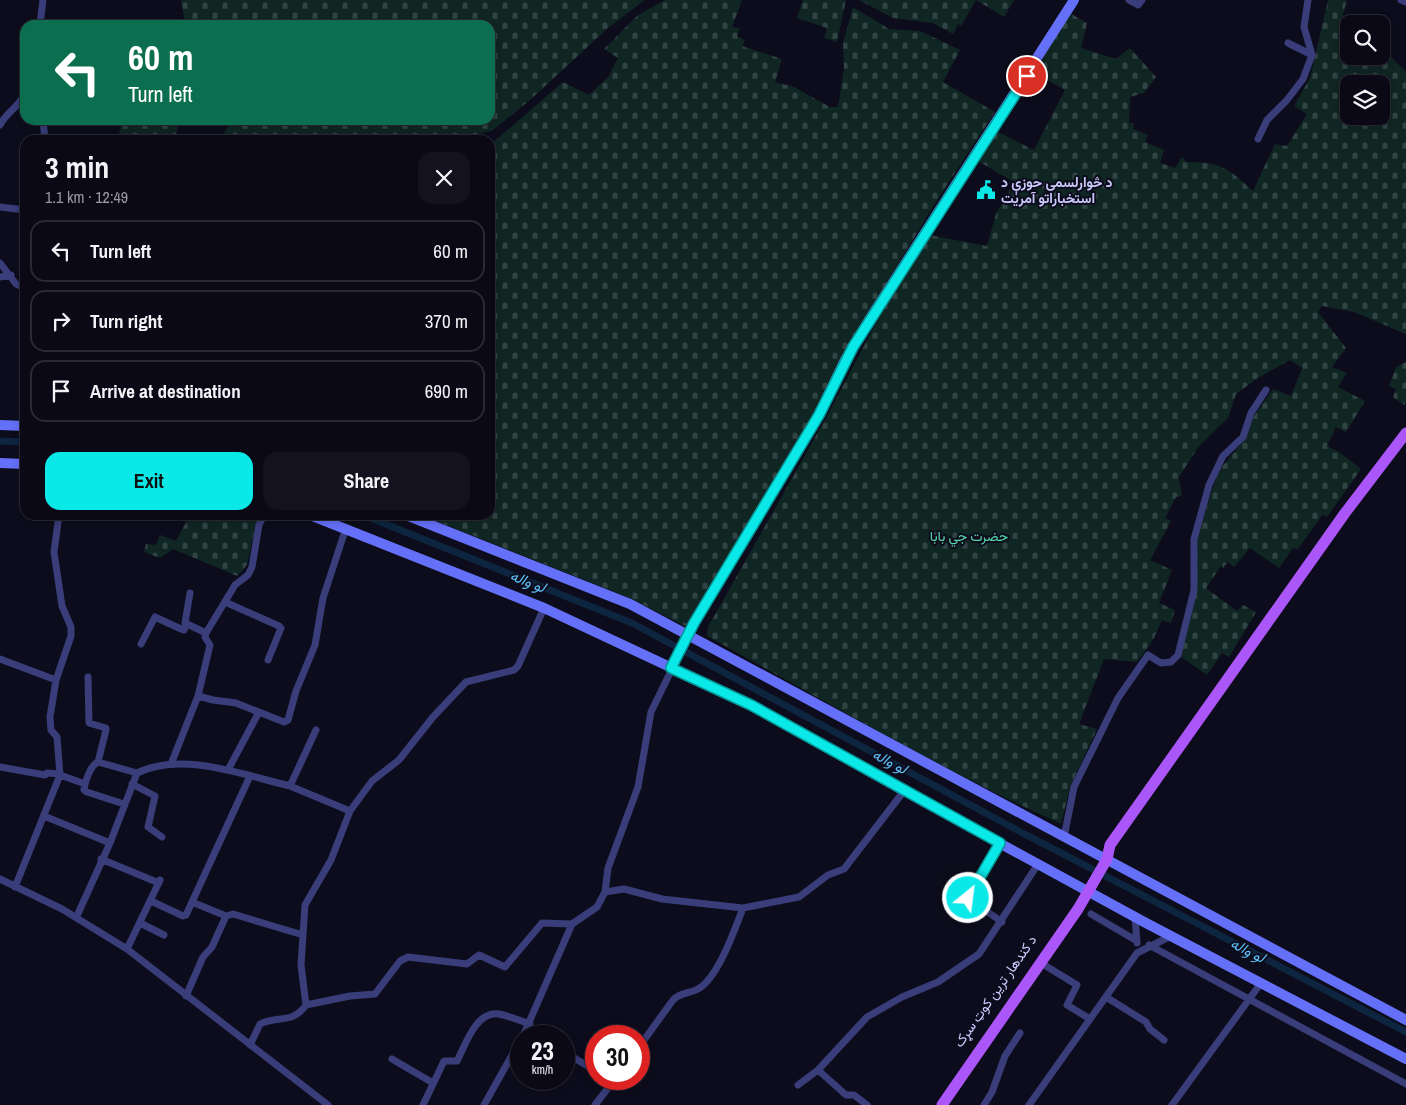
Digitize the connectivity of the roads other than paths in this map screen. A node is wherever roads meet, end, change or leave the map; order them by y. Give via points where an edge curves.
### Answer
1 (42, 0) edge
2 (1074, 0) edge
3 (1129, 0) edge
4 (1142, 0) edge
5 (1308, 0) edge
6 (1401, 0) edge
7 (1406, 2) edge
8 (40, 20) edge
9 (1288, 43) dead end
10 (1312, 55) junction
11 (20, 104) edge
12 (0, 125) edge
13 (1258, 139) dead end
14 (0, 207) edge
15 (20, 209) edge
16 (0, 263) edge
17 (11, 275) junction
18 (0, 278) edge
19 (20, 286) edge
20 (1266, 390) dead end
21 (0, 425) edge
22 (20, 426) edge
23 (1406, 433) edge
24 (1406, 445) edge
25 (0, 463) edge
26 (20, 464) edge
27 (58, 520) edge
28 (262, 520) edge
29 (321, 520) edge
30 (419, 520) edge
31 (345, 531) junction
32 (190, 593) dead end
33 (224, 602) junction
34 (544, 608) junction
35 (186, 625) junction
36 (206, 633) junction
37 (688, 638) junction
38 (141, 644) dead end
39 (0, 659) edge
40 (268, 660) dead end
41 (672, 666) junction
42 (88, 677) dead end
43 (56, 680) junction
44 (198, 696) junction
45 (259, 712) junction
46 (1205, 716) junction
47 (316, 730) dead end
48 (98, 762) junction
49 (172, 764) junction
50 (0, 767) edge
51 (229, 768) junction
52 (137, 773) junction
53 (60, 775) junction
54 (250, 776) junction
55 (85, 784) junction
56 (132, 784) junction
57 (290, 786) junction
58 (904, 791) junction
59 (124, 804) junction
60 (350, 811) junction
61 (44, 816) junction
62 (162, 837) dead end
63 (1064, 837) junction
64 (110, 843) junction
65 (1000, 843) junction
66 (101, 860) junction
67 (1105, 863) junction
68 (1038, 864) junction
69 (0, 879) edge
70 (15, 887) junction
71 (1089, 891) junction
72 (605, 892) junction
73 (150, 901) junction
74 (192, 902) junction
75 (743, 908) junction
76 (1091, 914) dead end
77 (226, 916) junction
78 (1135, 917) junction
79 (76, 918) junction
80 (1002, 922) junction
81 (140, 923) junction
82 (572, 924) junction
83 (303, 934) junction
84 (164, 935) dead end
85 (1171, 936) junction
86 (1137, 941) junction
87 (1149, 945) junction
88 (126, 949) junction
89 (1137, 953) junction
90 (1041, 963) junction
91 (1261, 983) junction
92 (186, 996) junction
93 (1106, 997) junction
94 (1249, 1000) junction
95 (306, 1005) junction
96 (1090, 1019) junction
97 (1406, 1020) edge
98 (514, 1025) edge
99 (528, 1025) edge
100 (650, 1032) edge
101 (1020, 1033) dead end
102 (1164, 1040) dead end
103 (250, 1045) junction
104 (392, 1059) dead end
105 (510, 1059) edge
106 (1406, 1059) edge
107 (818, 1070) junction
108 (433, 1083) junction
109 (1406, 1084) edge
110 (798, 1085) dead end
111 (605, 1090) edge
112 (328, 1105) edge
113 (423, 1105) edge
114 (484, 1105) edge
115 (595, 1105) edge
116 (867, 1105) edge
117 (933, 1105) edge
118 (942, 1105) edge
119 (984, 1105) edge
120 (1029, 1105) edge
121 (1172, 1105) edge

1 - 8 street
2 - 37 street via 869,320 845,360 819,415
3 - 4 street via 1138,5
5 - 10 street via 1304,27
6 - 7 street
9 - 10 street
10 - 13 street via 1303,79 1268,120
11 - 12 street via 4,117
14 - 15 street
16 - 17 street
17 - 18 street
17 - 19 street
20 - 63 street via 1251,413 1243,436 1223,456 1209,484 1194,539 1194,590 1178,655 1171,662 1161,663 1148,656 1118,698 1074,787
21 - 22 street
23 - 46 main road via 1345,513
24 - 46 main road
25 - 26 street
27 - 43 street via 54,552 62,606 71,627 71,636
28 - 33 street via 248,576 235,586
29 - 31 street
30 - 37 street via 630,604
31 - 34 street
31 - 45 street via 323,598 315,645 296,691 292,711 286,722
32 - 35 street via 184,620
33 - 36 street
33 - 40 street via 280,626
34 - 41 street
34 - 60 street via 518,666 514,670 466,682 399,760 372,782
35 - 36 street
35 - 38 street via 184,630 155,617
36 - 44 street via 210,645
37 - 41 street
37 - 63 street
39 - 43 street
41 - 58 street via 751,705
41 - 72 street via 652,712 638,787 608,868
42 - 48 street via 89,723 106,728
43 - 53 street via 50,717 57,737
44 - 45 street via 236,703
44 - 49 street
45 - 51 street
46 - 67 main road via 1110,846
47 - 57 street
48 - 52 street
48 - 55 street
49 - 51 street
49 - 52 street
50 - 53 street
51 - 54 street
52 - 56 street
53 - 55 street
53 - 61 street
54 - 57 street
54 - 74 street
55 - 59 street via 87,792
56 - 59 street
56 - 62 street via 156,796 148,827
57 - 60 street
58 - 65 street
58 - 75 street via 844,869 828,875 798,897
59 - 64 street
60 - 83 street via 331,860 305,905
61 - 64 street
61 - 70 street
63 - 67 street
64 - 66 street
65 - 68 street
65 - 80 street via 968,898
66 - 73 street via 159,882
66 - 79 street
67 - 71 main road
67 - 97 street
68 - 71 street
68 - 80 street
69 - 70 street
70 - 79 street
71 - 78 street
71 - 90 main road, د کندهار ترين کوټ سړک
71 - 117 main road, د کندهار ترين کوټ سړک via 1074,905
72 - 75 street via 624,889 662,899
72 - 82 street via 597,906
73 - 74 street via 183,916 188,913
73 - 81 street
74 - 77 street
75 - 100 street via 724,957 698,989 680,994 673,1000
76 - 86 street
77 - 83 street via 233,914
77 - 92 street
78 - 85 street
78 - 86 street
79 - 88 street
80 - 107 street via 980,954 938,982 867,1017
81 - 84 street
81 - 88 street
82 - 95 street via 542,923 504,967 479,954 467,964 408,957 400,961 375,994
82 - 99 street
83 - 95 street via 301,965
85 - 87 street
85 - 91 street
86 - 89 street
87 - 89 street
87 - 94 street
88 - 92 street
89 - 93 street
90 - 96 street via 1077,984 1067,1005
90 - 118 main road, د کندهار ترين کوټ سړک
91 - 94 street
91 - 106 street
92 - 103 street
93 - 96 street
93 - 102 street via 1146,1022
94 - 109 street
94 - 121 street
95 - 103 street via 301,1012 286,1019 260,1024
96 - 120 street
98 - 108 street via 498,1013 487,1015 475,1026 457,1061 444,1062
101 - 119 street via 1005,1056
103 - 112 street
104 - 108 street
105 - 114 street
107 - 110 street
107 - 116 street via 846,1095 854,1095
108 - 113 street
111 - 115 street

